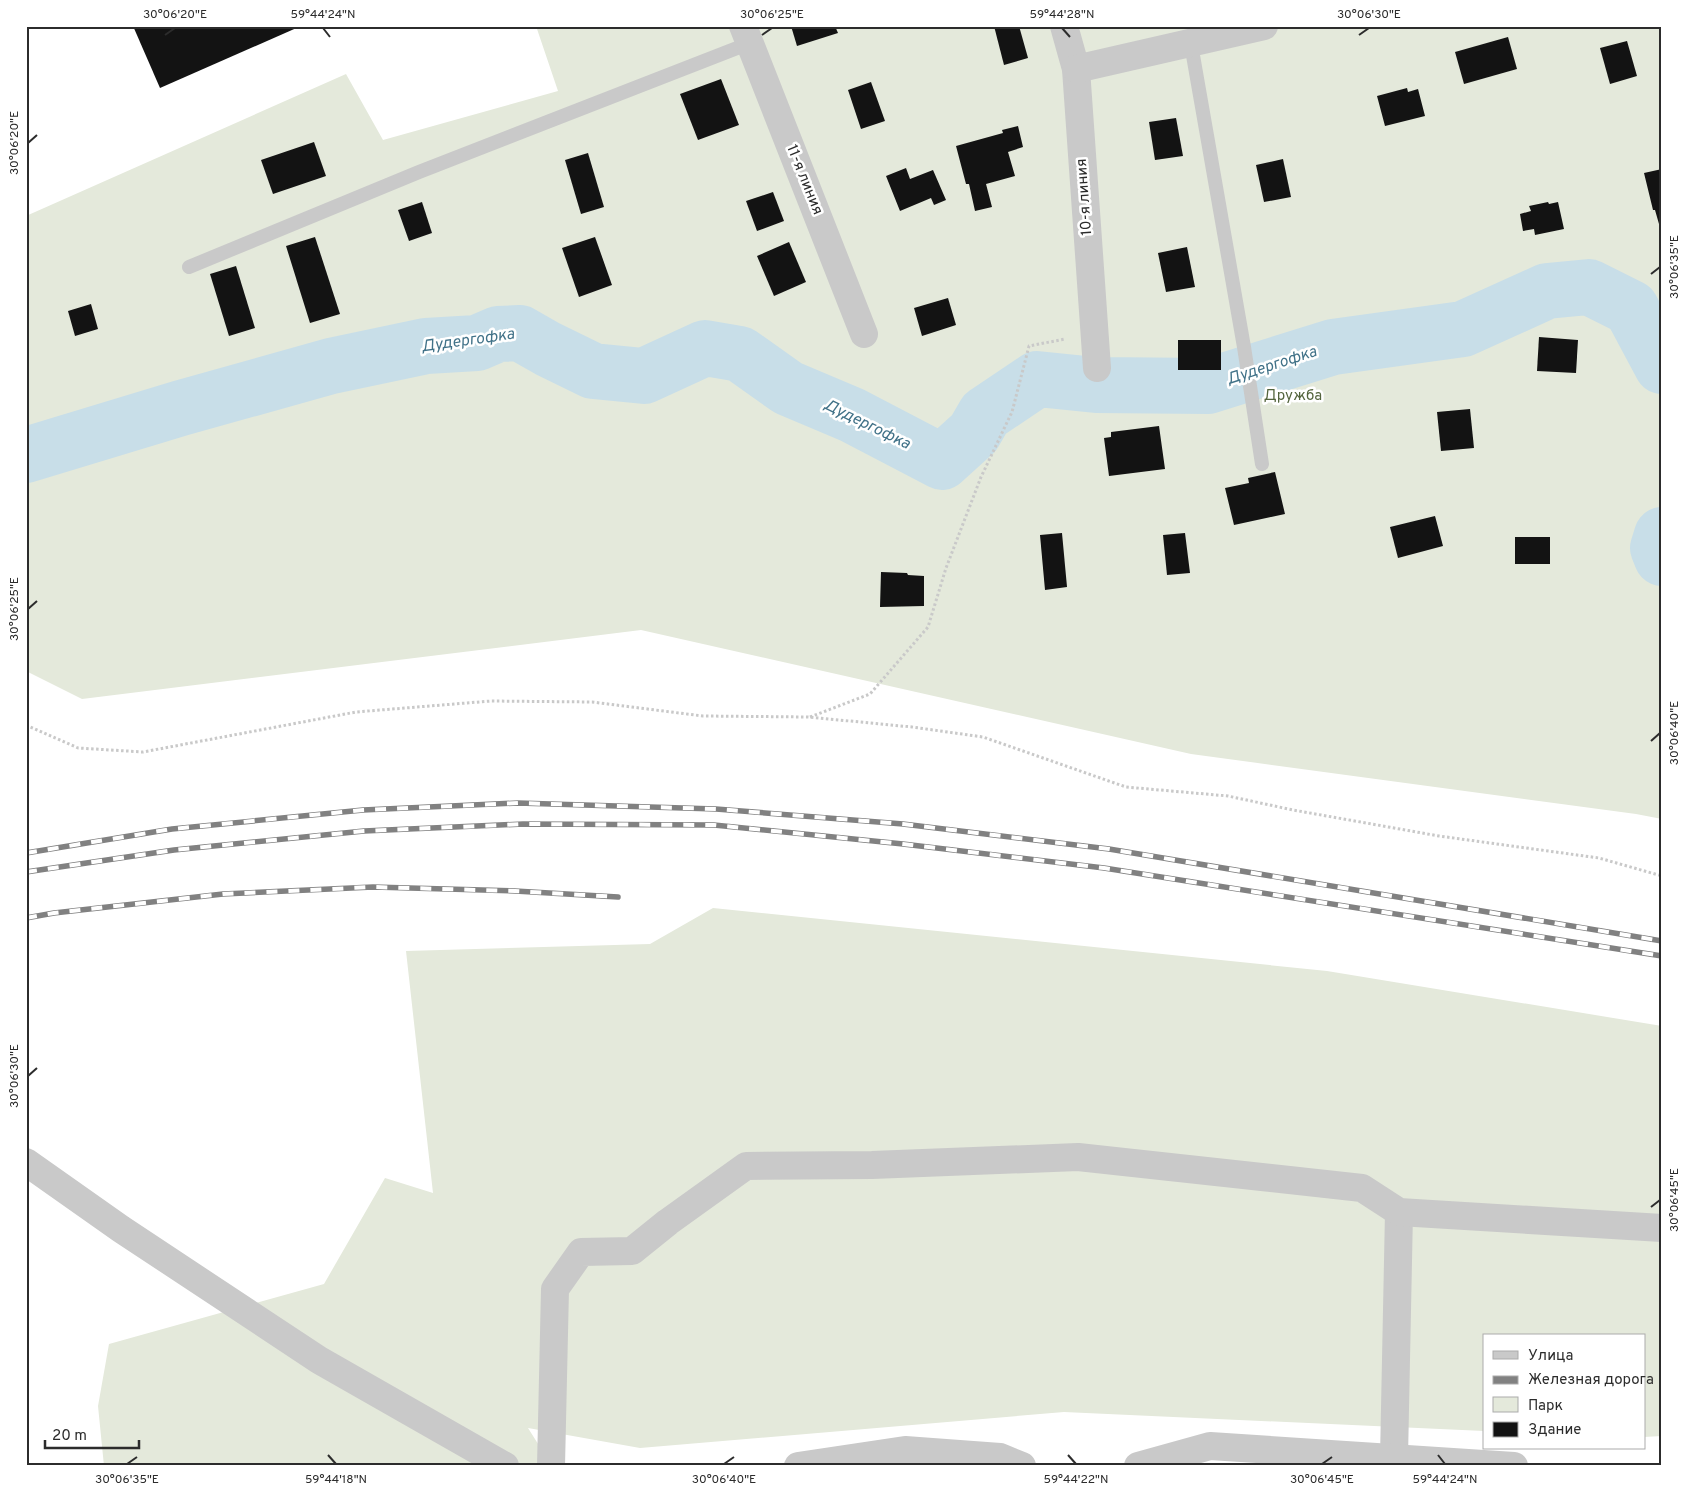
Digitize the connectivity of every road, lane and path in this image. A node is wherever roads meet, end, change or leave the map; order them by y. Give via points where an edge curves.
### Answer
1 (1064, 26) edge
2 (1264, 26) edge
3 (746, 35) edge
4 (1191, 44) junction
5 (1076, 69) junction
6 (189, 267) dead end
7 (864, 334) dead end
8 (1095, 334) junction
9 (1097, 368) dead end
10 (1262, 464) dead end
11 (808, 717) junction
12 (26, 725) edge
13 (1662, 876) edge
14 (26, 1162) edge
15 (1399, 1212) junction
16 (1662, 1228) edge
17 (1394, 1458) junction
18 (505, 1466) edge
19 (551, 1466) edge
20 (798, 1466) edge
21 (1022, 1466) edge
22 (1138, 1466) edge
23 (1514, 1466) edge

1 - 5 street, 10-я линия
2 - 4 street
3 - 6 lane
3 - 7 street, 11-я линия
4 - 5 street
4 - 10 lane
5 - 8 street, 10-я линия
8 - 9 street, 10-я линия
8 - 11 path via 1029,346 1012,412 981,477 946,568 928,628 870,694
11 - 12 path via 703,716 592,702 491,701 356,712 143,752 78,748
11 - 13 path via 983,737 1126,787 1228,796 1438,836 1599,858
14 - 18 street via 319,1360
15 - 16 street
15 - 17 street
15 - 19 street via 1362,1188 1078,1157 746,1166 632,1251 581,1252 555,1289
17 - 22 street via 1210,1446
17 - 23 street
20 - 21 street via 904,1450 1000,1457

